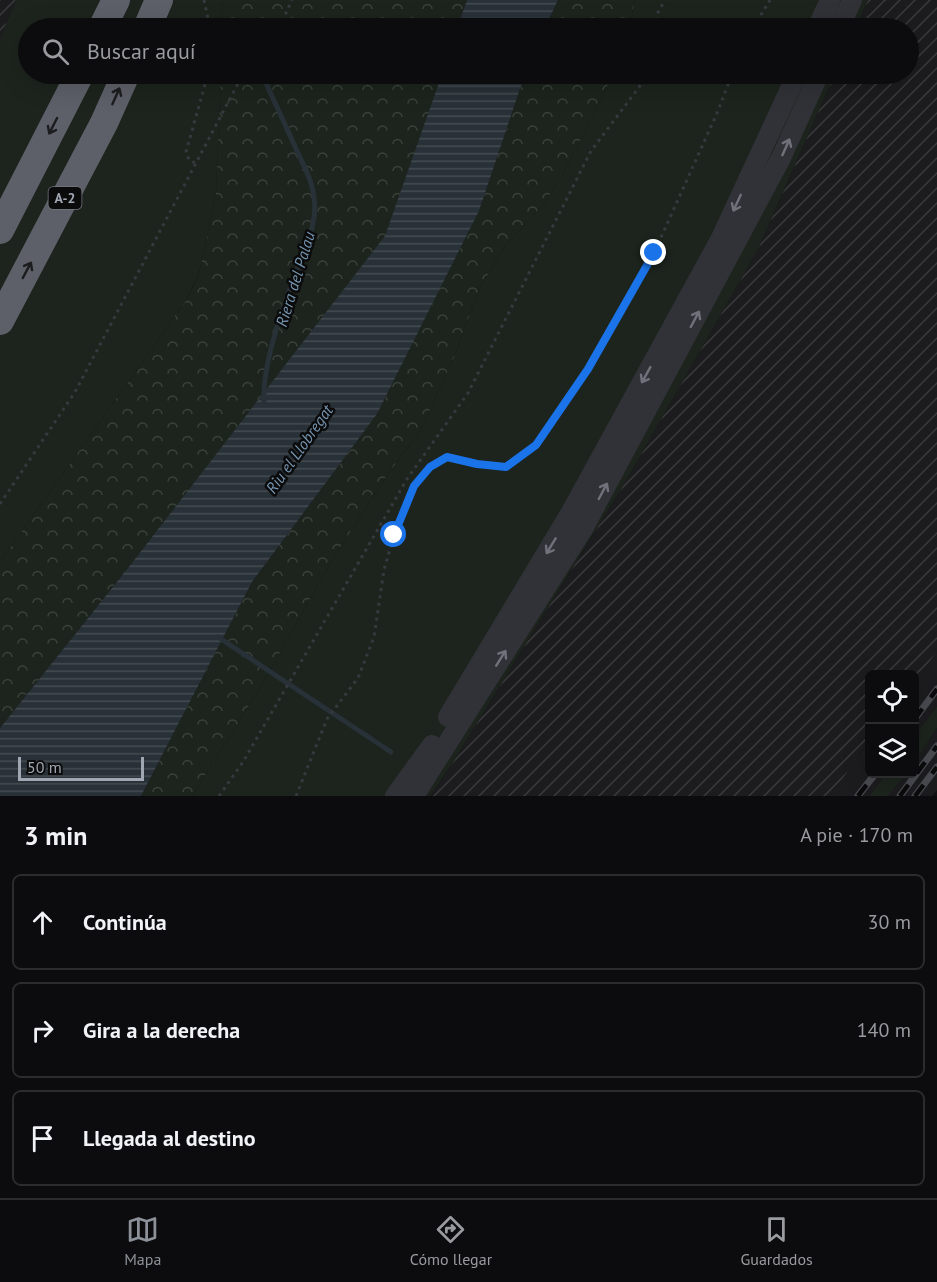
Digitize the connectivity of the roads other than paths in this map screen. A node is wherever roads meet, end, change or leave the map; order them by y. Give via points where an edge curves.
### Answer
1 (116, 0) edge
2 (159, 0) edge
3 (830, 0) edge
4 (852, 0) edge
5 (107, 18) edge
6 (151, 18) edge
7 (822, 18) edge
8 (844, 18) edge
9 (75, 84) edge
10 (122, 84) edge
11 (792, 84) edge
12 (814, 84) edge
13 (0, 230) edge
14 (0, 321) edge
15 (395, 796) edge
16 (414, 796) edge

1 - 5 highway
2 - 6 highway
3 - 7 street
4 - 8 street
9 -> 13 highway
14 -> 10 highway, A-2
11 -> 15 street via 721,238 571,512 430,747
16 -> 12 street via 583,529 781,158

